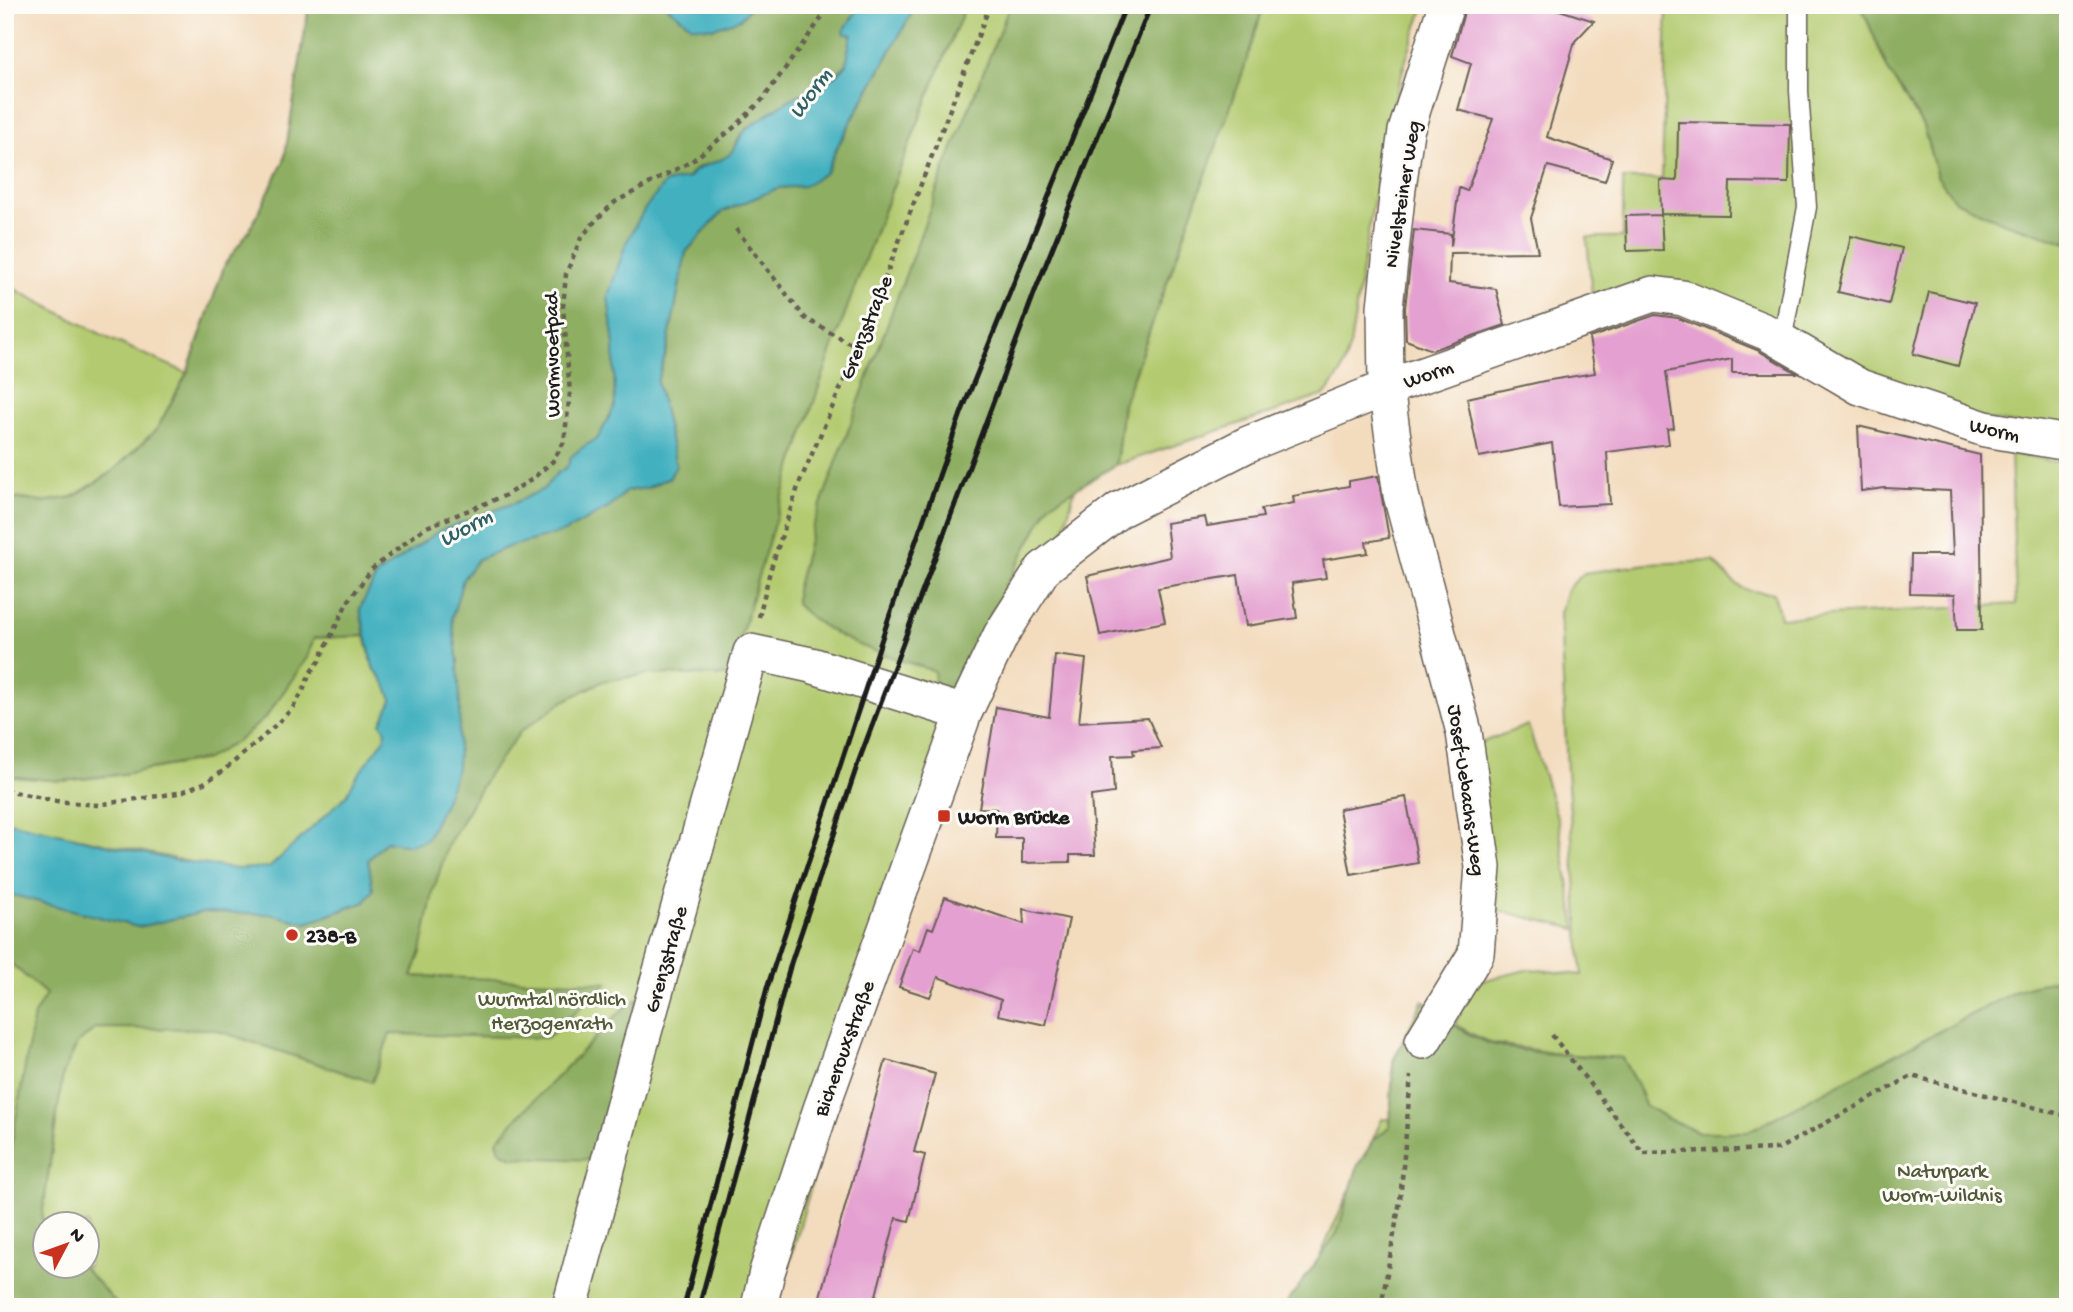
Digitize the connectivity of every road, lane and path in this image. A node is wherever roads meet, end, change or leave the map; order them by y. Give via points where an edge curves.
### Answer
1 (831, 5) edge
2 (990, 5) edge
3 (1446, 5) edge
4 (1799, 5) edge
5 (736, 229) dead end
6 (1782, 341) junction
7 (858, 348) junction
8 (1386, 388) junction
9 (2068, 443) edge
10 (751, 652) junction
11 (964, 713) junction
12 (5, 790) edge
13 (937, 793) joint
14 (1552, 1035) dead end
15 (1423, 1041) joint
16 (2068, 1116) edge
17 (570, 1307) edge
18 (759, 1307) edge
19 (1381, 1307) edge

1 - 12 path, Wormvoetpad via 745,118 692,162 615,202 581,238 566,274 563,307 570,393 564,442 553,461 503,496 424,528 372,569 342,611 297,700 263,737 214,777 178,793 97,805 56,802
2 - 7 path, Grenzstraße
3 - 8 street, Nivelsteiner Weg via 1406,131 1385,307
4 - 6 lane via 1807,207
5 - 7 path via 805,318
6 - 8 street, Worm via 1683,298 1654,294
6 - 9 street, Worm via 1860,387 1985,429
7 - 10 path, Grenzstraße via 799,484 770,571
8 - 11 street, Worm via 1248,444 1119,510 1043,569 1001,635
8 - 15 street, Josef-Uebachs-Weg via 1401,495 1464,732 1483,867 1476,954
10 - 11 street via 810,665
10 - 17 street, Grenzstraße
11 - 13 street, Worm
13 - 18 street, Bicherouxstraße via 821,1109
14 - 16 path via 1643,1153 1778,1149 1912,1076
15 - 19 path via 1409,1082 1400,1202

